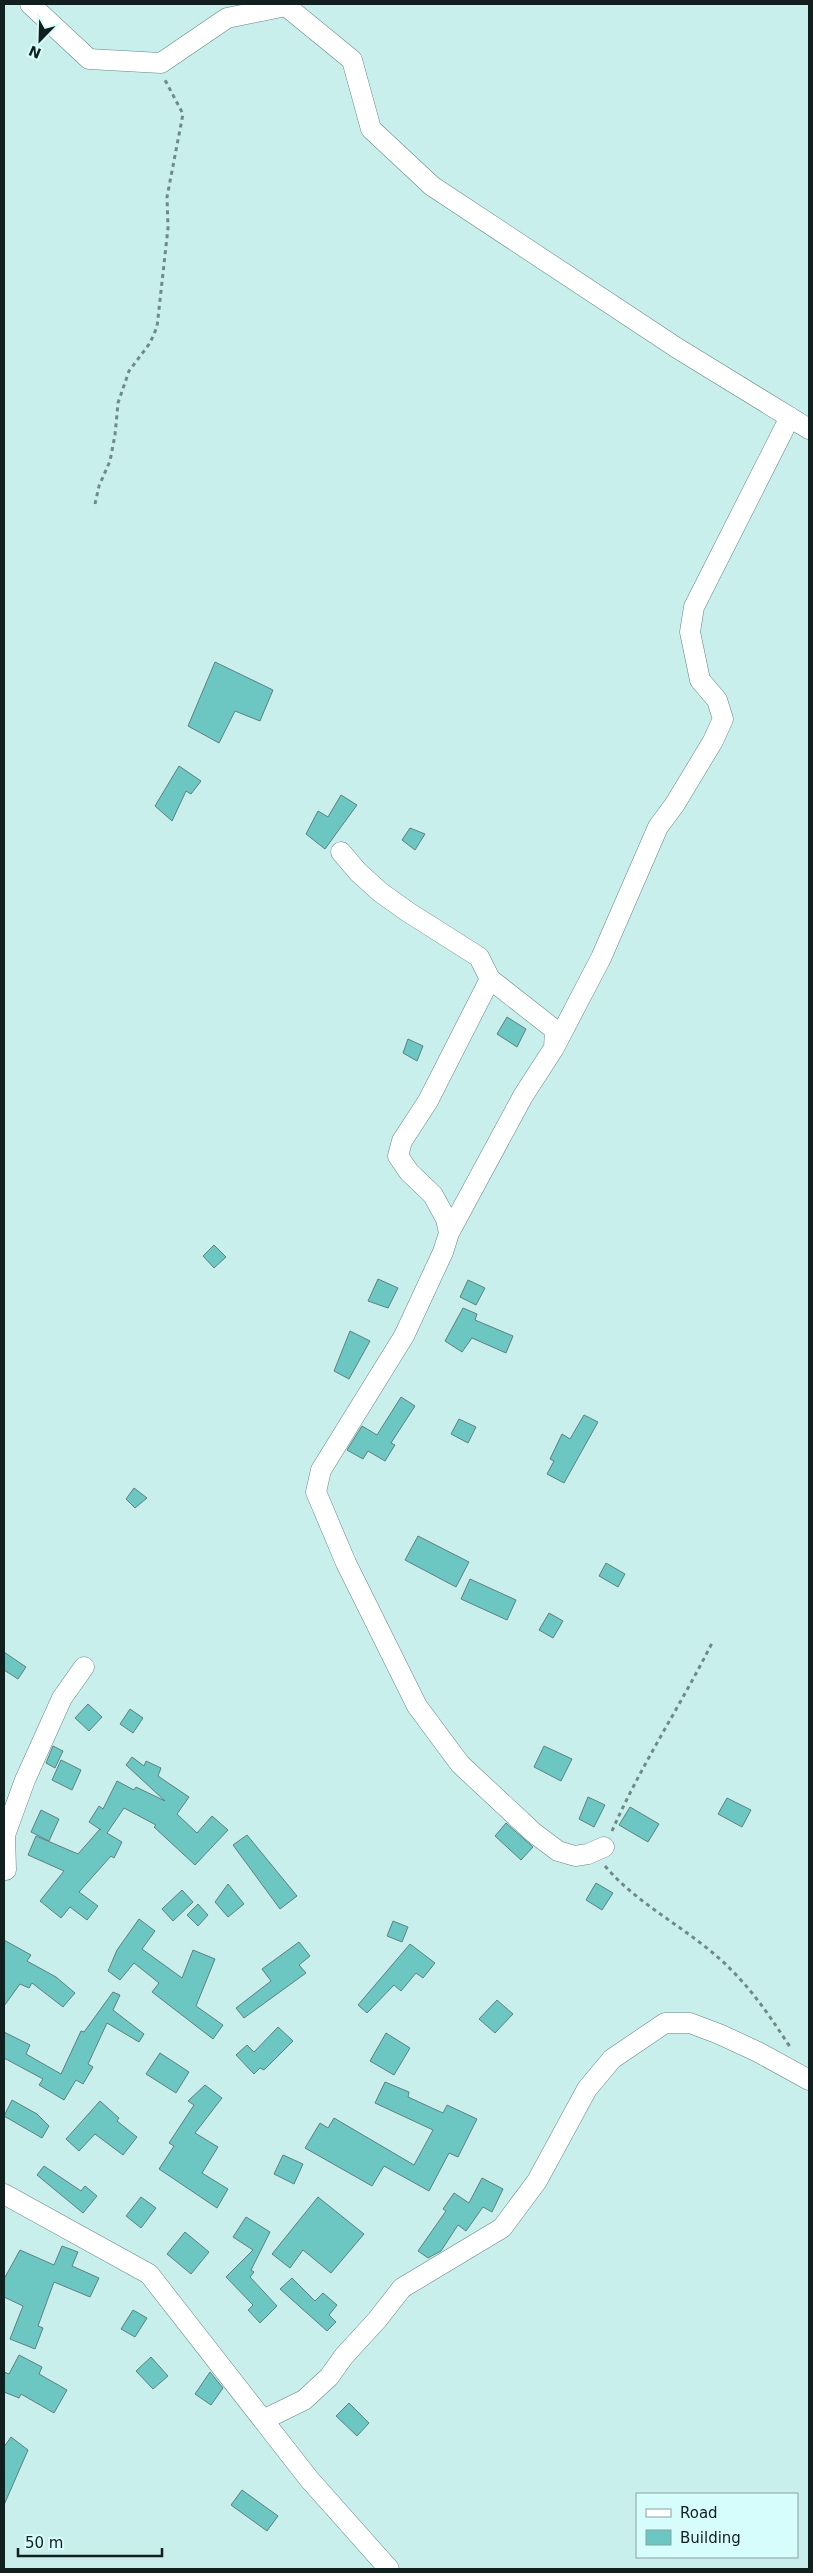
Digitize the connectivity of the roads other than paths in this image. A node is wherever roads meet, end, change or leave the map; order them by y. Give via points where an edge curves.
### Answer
1 (30, 4) edge
2 (790, 417) junction
3 (809, 429) edge
4 (341, 852) dead end
5 (490, 979) junction
6 (554, 1048) junction
7 (449, 1233) junction
8 (84, 1667) dead end
9 (604, 1847) road end
10 (4, 1871) edge
11 (809, 2080) edge
12 (4, 2194) edge
13 (263, 2420) junction
14 (389, 2569) edge

1 - 2 street via 89,59 161,64 227,18 286,6 352,60 371,129 432,186 677,348
2 - 3 street
2 - 6 street via 694,607 690,632 700,680 717,700 723,719 713,741 658,827 601,958
4 - 5 street via 380,892 479,957
5 - 6 street via 555,1030
5 - 7 street via 428,1101 402,1141 398,1156 433,1195 446,1219
6 - 7 street via 523,1096
7 - 9 street via 404,1336 321,1470 316,1492 346,1563 416,1706 460,1764 558,1851 575,1856
8 - 10 street via 62,1698 25,1780 5,1835
11 - 13 street via 719,2034 690,2023 665,2023 612,2059 588,2089 537,2181 502,2228 402,2288 329,2377 304,2400
12 - 13 street via 149,2274
13 - 14 street via 308,2479

